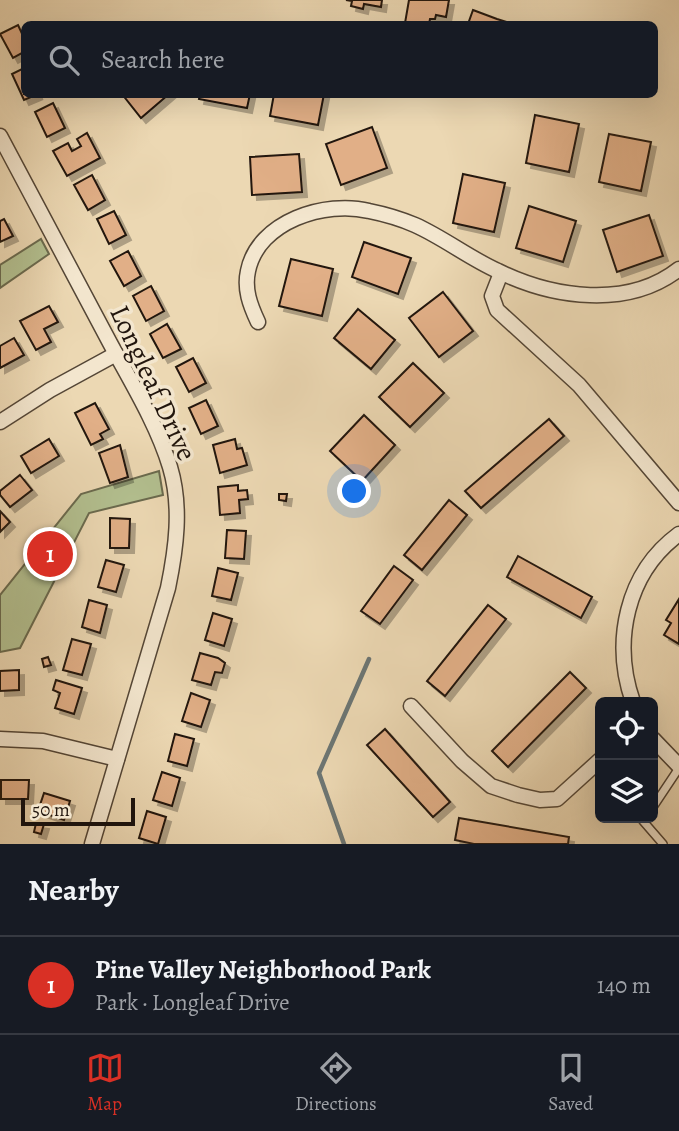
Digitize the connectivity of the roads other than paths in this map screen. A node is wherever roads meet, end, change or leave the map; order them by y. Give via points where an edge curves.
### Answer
1 (0, 136) edge
2 (6, 163) edge
3 (679, 269) edge
4 (500, 273) junction
5 (258, 322) dead end
6 (116, 354) junction
7 (0, 422) edge
8 (679, 503) edge
9 (679, 534) edge
10 (632, 697) edge
11 (411, 706) dead end
12 (0, 739) edge
13 (658, 744) edge
14 (117, 759) junction
15 (595, 765) edge
16 (679, 767) edge
17 (658, 799) edge
18 (645, 823) edge
19 (92, 844) edge
20 (663, 844) edge

1 - 2 street, Longleaf Drive
2 - 6 street, Longleaf Drive
3 - 4 street via 641,290 601,296 544,288
4 - 5 street via 414,224 367,210 322,209 276,230 250,262 248,297
4 - 8 street via 492,296 497,310 587,394
6 - 7 street
6 - 14 street, Longleaf Drive via 170,468 177,524 168,588
9 - 10 street via 645,570 626,617 623,661
11 - 15 street via 491,786 518,795 557,799
12 - 14 street via 43,741
13 - 16 street
14 - 19 street, Longleaf Drive
16 - 17 lane
18 - 20 lane

